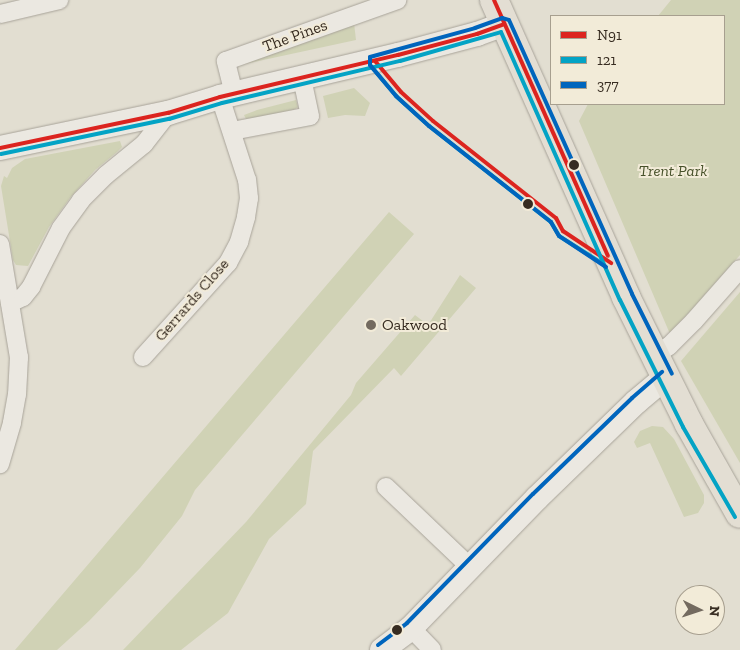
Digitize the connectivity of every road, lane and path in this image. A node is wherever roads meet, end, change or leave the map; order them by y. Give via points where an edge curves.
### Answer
1 (59, 0) edge
2 (397, 0) edge
3 (499, 12) edge
4 (0, 14) edge
5 (302, 78) junction
6 (227, 95) junction
7 (168, 113) junction
8 (232, 131) junction
9 (0, 148) edge
10 (0, 244) edge
11 (740, 269) edge
12 (10, 303) junction
13 (143, 357) dead end
14 (660, 367) junction
15 (0, 464) edge
16 (386, 487) dead end
17 (740, 514) edge
18 (470, 567) junction
19 (411, 628) junction
20 (382, 650) edge
21 (432, 650) edge

1 - 4 street
2 - 6 street, The Pines via 226,61
3 - 5 street via 476,34
3 - 14 main road
5 - 6 street
5 - 8 street via 310,116
6 - 7 street
6 - 8 street, Gerrards Close
7 - 9 street
7 - 12 street via 144,144 81,200 61,228 31,287 23,297
8 - 13 street, Gerrards Close via 247,180 246,217 239,242 228,262
10 - 12 street
11 - 14 street via 669,346
12 - 15 street via 19,357 17,394
14 - 17 main road
14 - 18 street via 636,402
16 - 18 street
18 - 19 street
19 - 20 street
19 - 21 street

